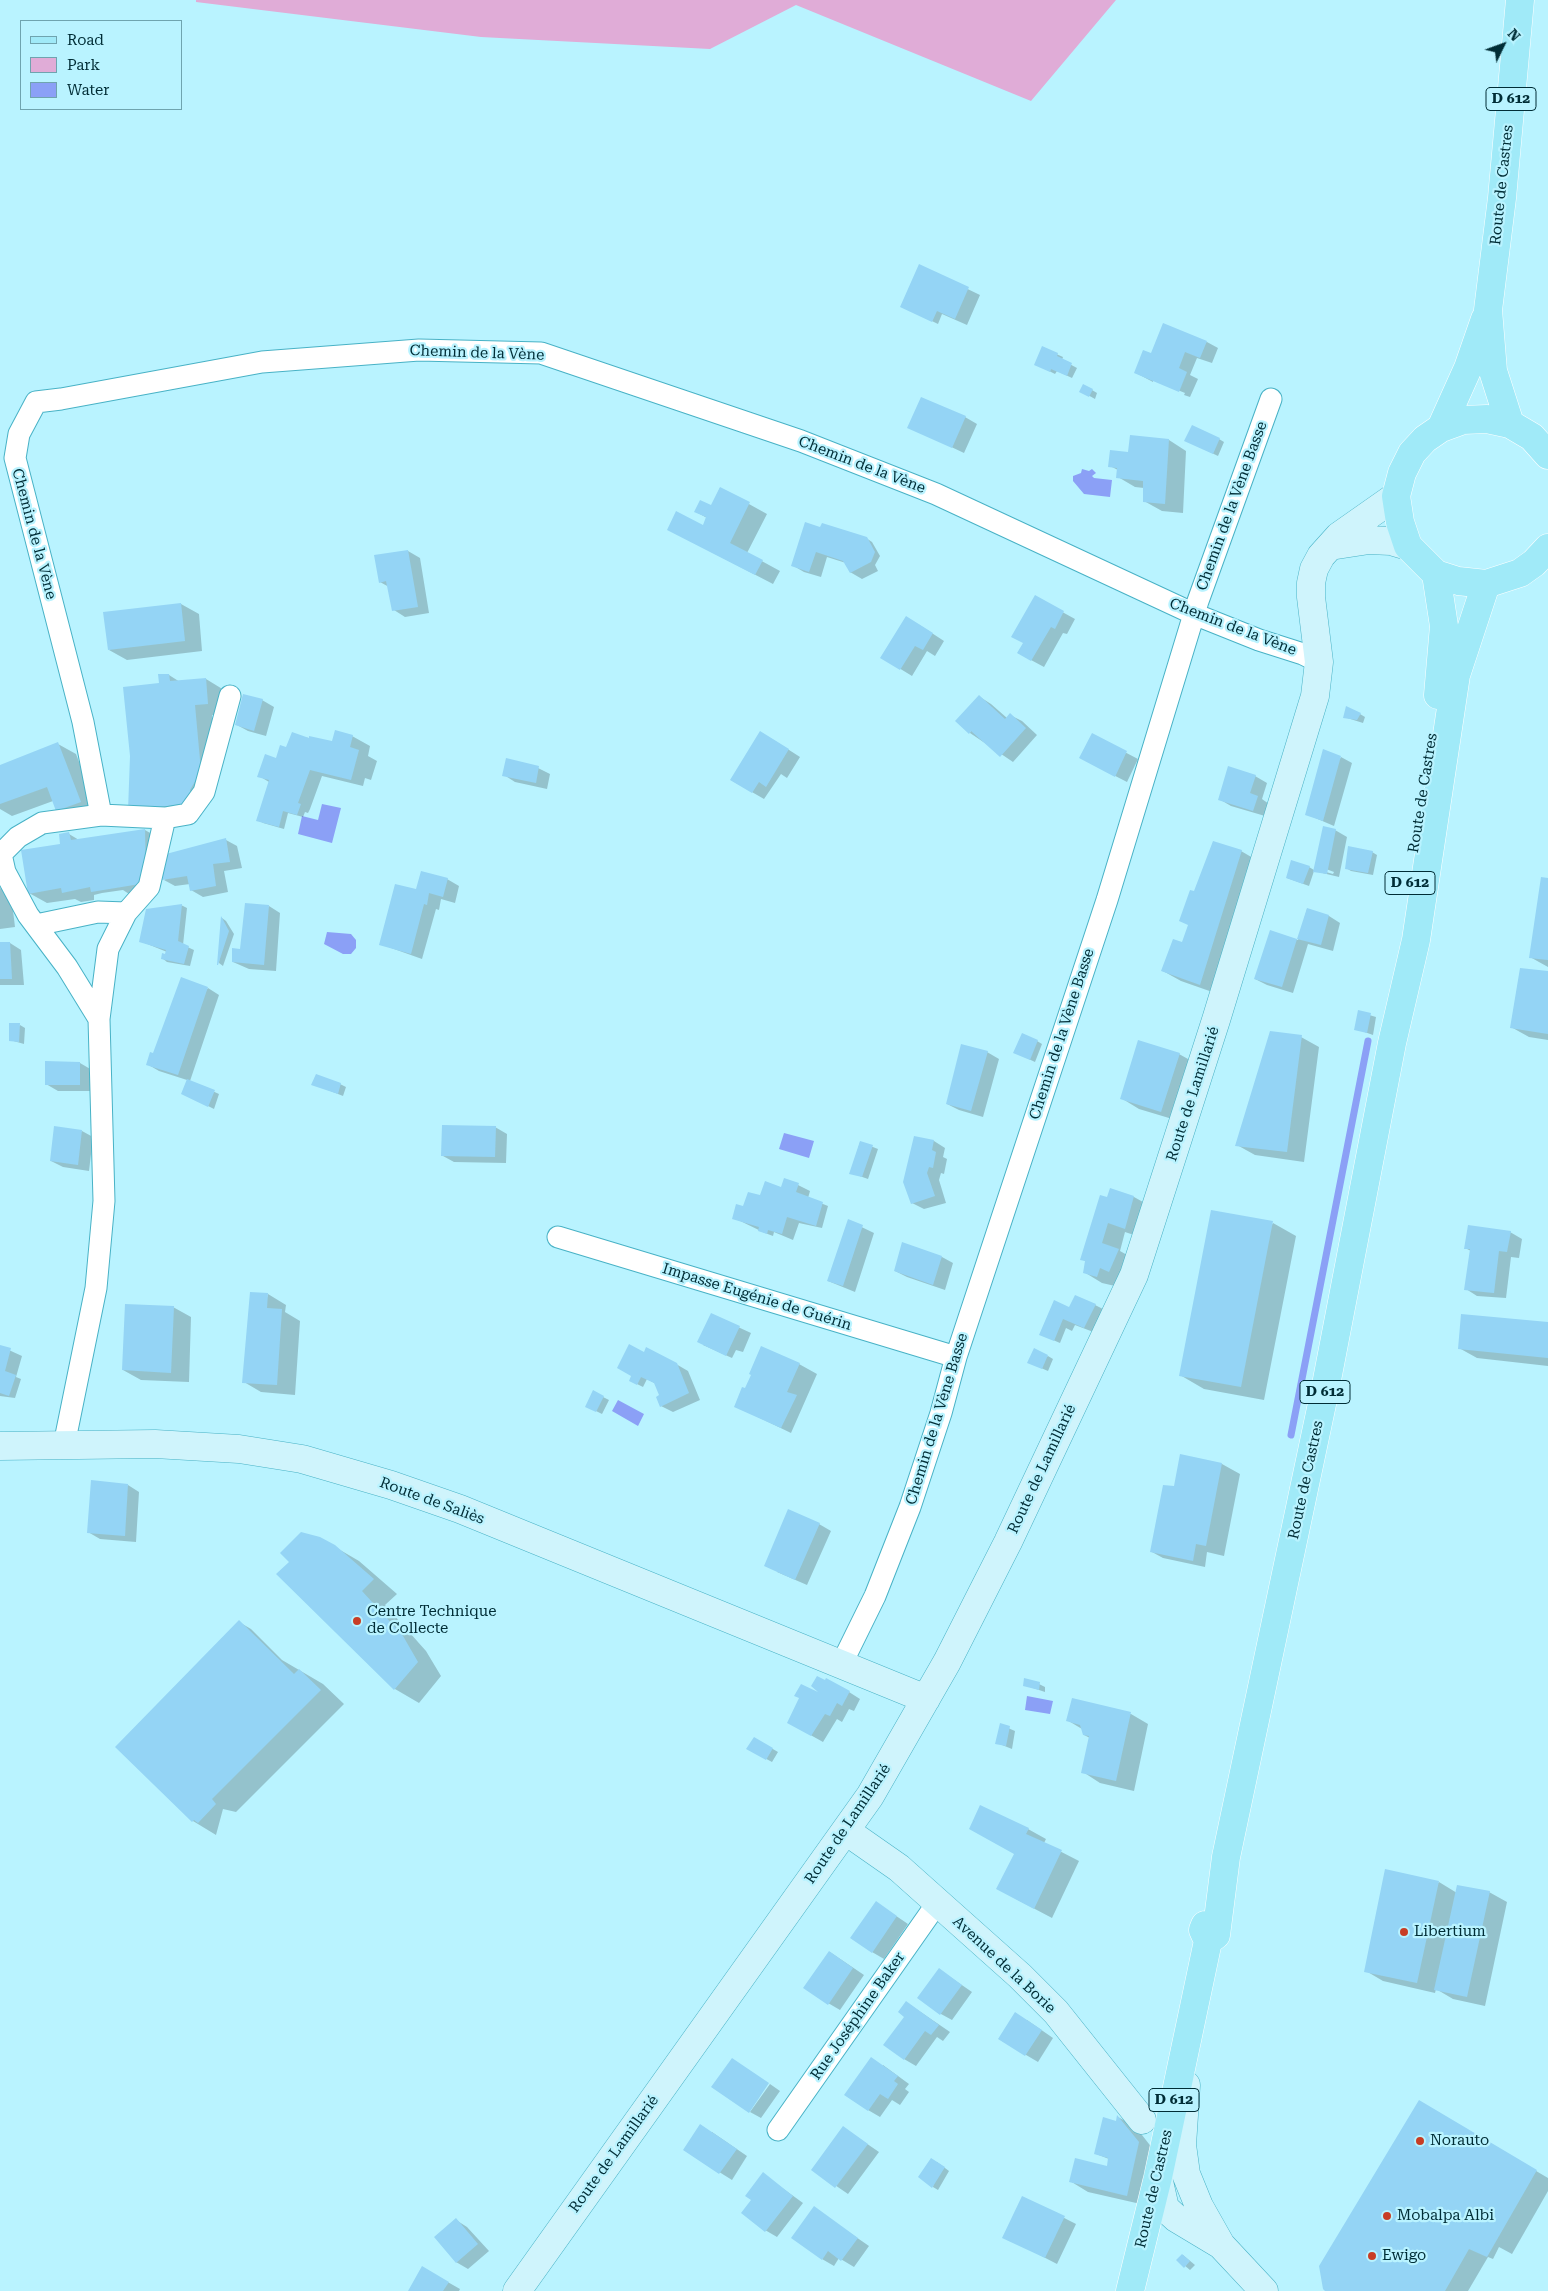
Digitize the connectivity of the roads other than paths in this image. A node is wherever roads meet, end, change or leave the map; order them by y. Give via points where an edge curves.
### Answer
1 (1520, 0) edge
2 (1488, 310) junction
3 (1271, 399) dead end
4 (1510, 424) junction
5 (1441, 428) junction
6 (1548, 455) edge
7 (1396, 496) junction
8 (1330, 546) junction
9 (1408, 546) junction
10 (1543, 558) edge
11 (1436, 574) junction
12 (1486, 584) junction
13 (1194, 614) junction
14 (1319, 662) junction
15 (230, 696) dead end
16 (101, 815) junction
17 (164, 818) junction
18 (126, 914) junction
19 (36, 925) junction
20 (99, 1019) junction
21 (1392, 1043) junction
22 (558, 1237) dead end
23 (956, 1357) junction
24 (64, 1445) junction
25 (0, 1446) edge
26 (841, 1664) junction
27 (926, 1699) junction
28 (846, 1831) junction
29 (938, 1902) junction
30 (1190, 2022) junction
31 (1142, 2120) dead end
32 (778, 2130) dead end
33 (1158, 2177) junction
34 (1221, 2245) junction
35 (517, 2291) edge
36 (1130, 2291) edge
37 (1264, 2291) edge

1 - 2 main road, Route de Castres / D 612
2 - 4 main road, Route de Castres / D 612 via 1494,371
2 - 5 main road, Route de Castres / D 612 via 1468,368
3 - 13 street, Chemin de la Vène Basse
4 - 5 main road via 1487,419 1463,420
4 - 6 main road via 1532,437
5 - 7 main road via 1425,438 1412,453
7 - 8 main road, Route de Lamillarié
7 - 9 main road
8 - 9 main road via 1369,540
8 - 14 main road, Route de Lamillarié via 1314,569 1311,583
9 - 11 main road
10 - 12 main road via 1520,573
11 - 12 main road via 1458,581
11 - 21 main road, Route de Castres / D 612 via 1443,606 1441,671 1415,841
12 - 21 main road, Route de Castres / D 612 via 1456,675 1424,895
13 - 14 street, Chemin de la Vène
13 - 16 street, Chemin de la Vène via 936,494 792,438 541,352 419,350 262,362 36,402 19,434 15,458 84,722
13 - 23 street, Chemin de la Vène Basse via 1107,900
14 - 27 main road, Route de Lamillarié via 1315,696 1289,784 1134,1275 1008,1542
15 - 17 street via 204,792 188,814
16 - 17 street
16 - 19 street via 42,823 18,837 1,854 5,872
17 - 18 street via 149,887
18 - 19 street via 98,912
18 - 20 street via 108,949
19 - 20 street
20 - 24 street via 104,1201 96,1288
21 - 30 main road, Route de Castres / D 612 via 1326,1386 1226,1857 1216,1935 1208,1941
22 - 23 street, Impasse Eugénie de Guérin
23 - 26 street, Chemin de la Vène Basse via 941,1413 899,1536 872,1603
24 - 25 main road, Route de Saliès
24 - 26 main road, Route de Saliès via 155,1444 239,1448 320,1464 460,1509
26 - 27 main road, Route de Saliès
27 - 28 main road, Route de Lamillarié
28 - 29 main road, Avenue de la Borie via 879,1852
28 - 35 main road, Route de Lamillarié
29 - 31 main road, Avenue de la Borie via 1056,2012
29 - 32 street, Rue Joséphine Baker
30 - 33 main road, Route de Castres / D 612
30 - 34 main road via 1182,2145 1186,2174
33 - 34 main road via 1165,2208
33 - 36 main road, Route de Castres / D 612
34 - 37 main road

